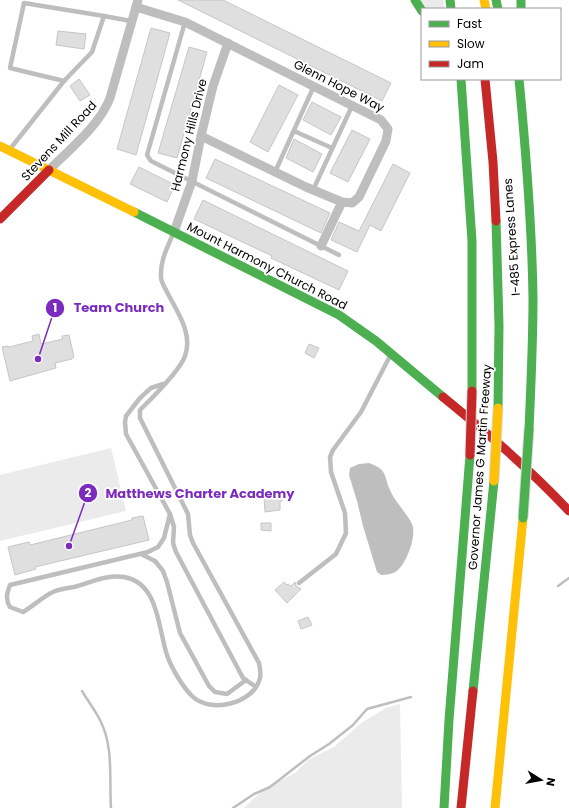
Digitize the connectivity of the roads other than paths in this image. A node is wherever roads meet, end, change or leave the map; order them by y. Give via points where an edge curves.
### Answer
1 (415, 0) edge
2 (137, 3) edge
3 (421, 10) edge
4 (104, 16) junction
5 (131, 21) junction
6 (185, 22) junction
7 (228, 43) junction
8 (452, 80) edge
9 (461, 80) edge
10 (485, 80) edge
11 (519, 80) edge
12 (523, 80) edge
13 (64, 81) junction
14 (314, 86) junction
15 (352, 106) junction
16 (514, 120) dead end
17 (524, 126) junction
18 (294, 131) junction
19 (464, 131) junction
20 (200, 136) junction
21 (0, 146) edge
22 (332, 148) junction
23 (9, 151) junction
24 (49, 170) junction
25 (275, 172) junction
26 (192, 181) junction
27 (313, 190) junction
28 (342, 202) junction
29 (505, 218) dead end
30 (0, 220) edge
31 (174, 232) junction
32 (321, 246) junction
33 (339, 255) dead end
34 (391, 354) junction
35 (164, 384) junction
36 (499, 384) junction
37 (531, 394) junction
38 (569, 510) edge
39 (170, 514) junction
40 (141, 554) junction
41 (299, 583) dead end
42 (246, 680) junction
43 (256, 687) junction
44 (444, 808) edge
45 (461, 808) edge
46 (495, 808) edge

1 - 3 main road
2 - 5 street, Stevens Mill Road
2 - 6 street, Glenn Hope Way
4 - 5 lane
4 - 13 lane via 92,52
4 - 13 lane via 24,3 10,68
5 - 24 street, Stevens Mill Road via 104,112
6 - 7 street, Glenn Hope Way
6 - 26 lane via 147,155 151,161
7 - 14 street, Glenn Hope Way
7 - 20 street, Harmony Hills Drive
8 - 19 main road
9 - 19 main road
10 - 36 main road, Governor James G Martin Freeway via 498,244
11 - 17 main road
12 - 17 main road
13 - 23 lane
14 - 15 street, Glenn Hope Way
14 - 18 lane
15 - 22 lane
15 - 28 street, Glenn Hope Way via 381,120 388,129 386,141 359,197 352,203
16 - 37 main road, I-485 Express Lanes via 529,312
17 - 37 main road via 533,307
18 - 22 lane
18 - 25 lane
19 - 44 main road, bridge via 472,241 472,391 470,456 452,663
20 - 25 street
20 - 26 street, Harmony Hills Drive
21 - 23 main road, Mount Harmony Church Road
22 - 27 lane
23 - 24 main road, Mount Harmony Church Road
24 - 30 main road, Stevens Mill Road
24 - 31 main road, Mount Harmony Church Road
25 - 27 street
26 - 31 street, Harmony Hills Drive
26 - 32 lane
27 - 28 street
28 - 32 street
29 - 36 main road, I-485 Express Lanes via 505,284
31 - 34 main road, Mount Harmony Church Road via 339,315
31 - 35 lane via 162,260 161,279 184,326 187,348 185,358
32 - 33 lane
34 - 38 main road, Mount Harmony Church Road via 515,457
34 - 41 lane via 361,412 330,457 331,472 345,513 346,533 336,554
35 - 39 lane via 151,388 140,398 126,416 125,422 126,434
35 - 43 lane via 140,410 140,418 188,514 193,543 259,663 261,672
36 - 45 main road, Governor James G Martin Freeway, bridge via 494,481
37 - 46 main road, bridge via 523,518
39 - 40 lane via 164,538 158,547
39 - 42 lane via 176,552 242,678
40 - 42 lane via 154,561 163,571 180,633 209,686 215,692 227,694
40 - 43 lane via 10,585 7,602 10,607 23,612 53,592 110,577 125,577 137,582 148,592 156,610 167,656 193,697 202,702 226,704 250,695
42 - 43 lane

